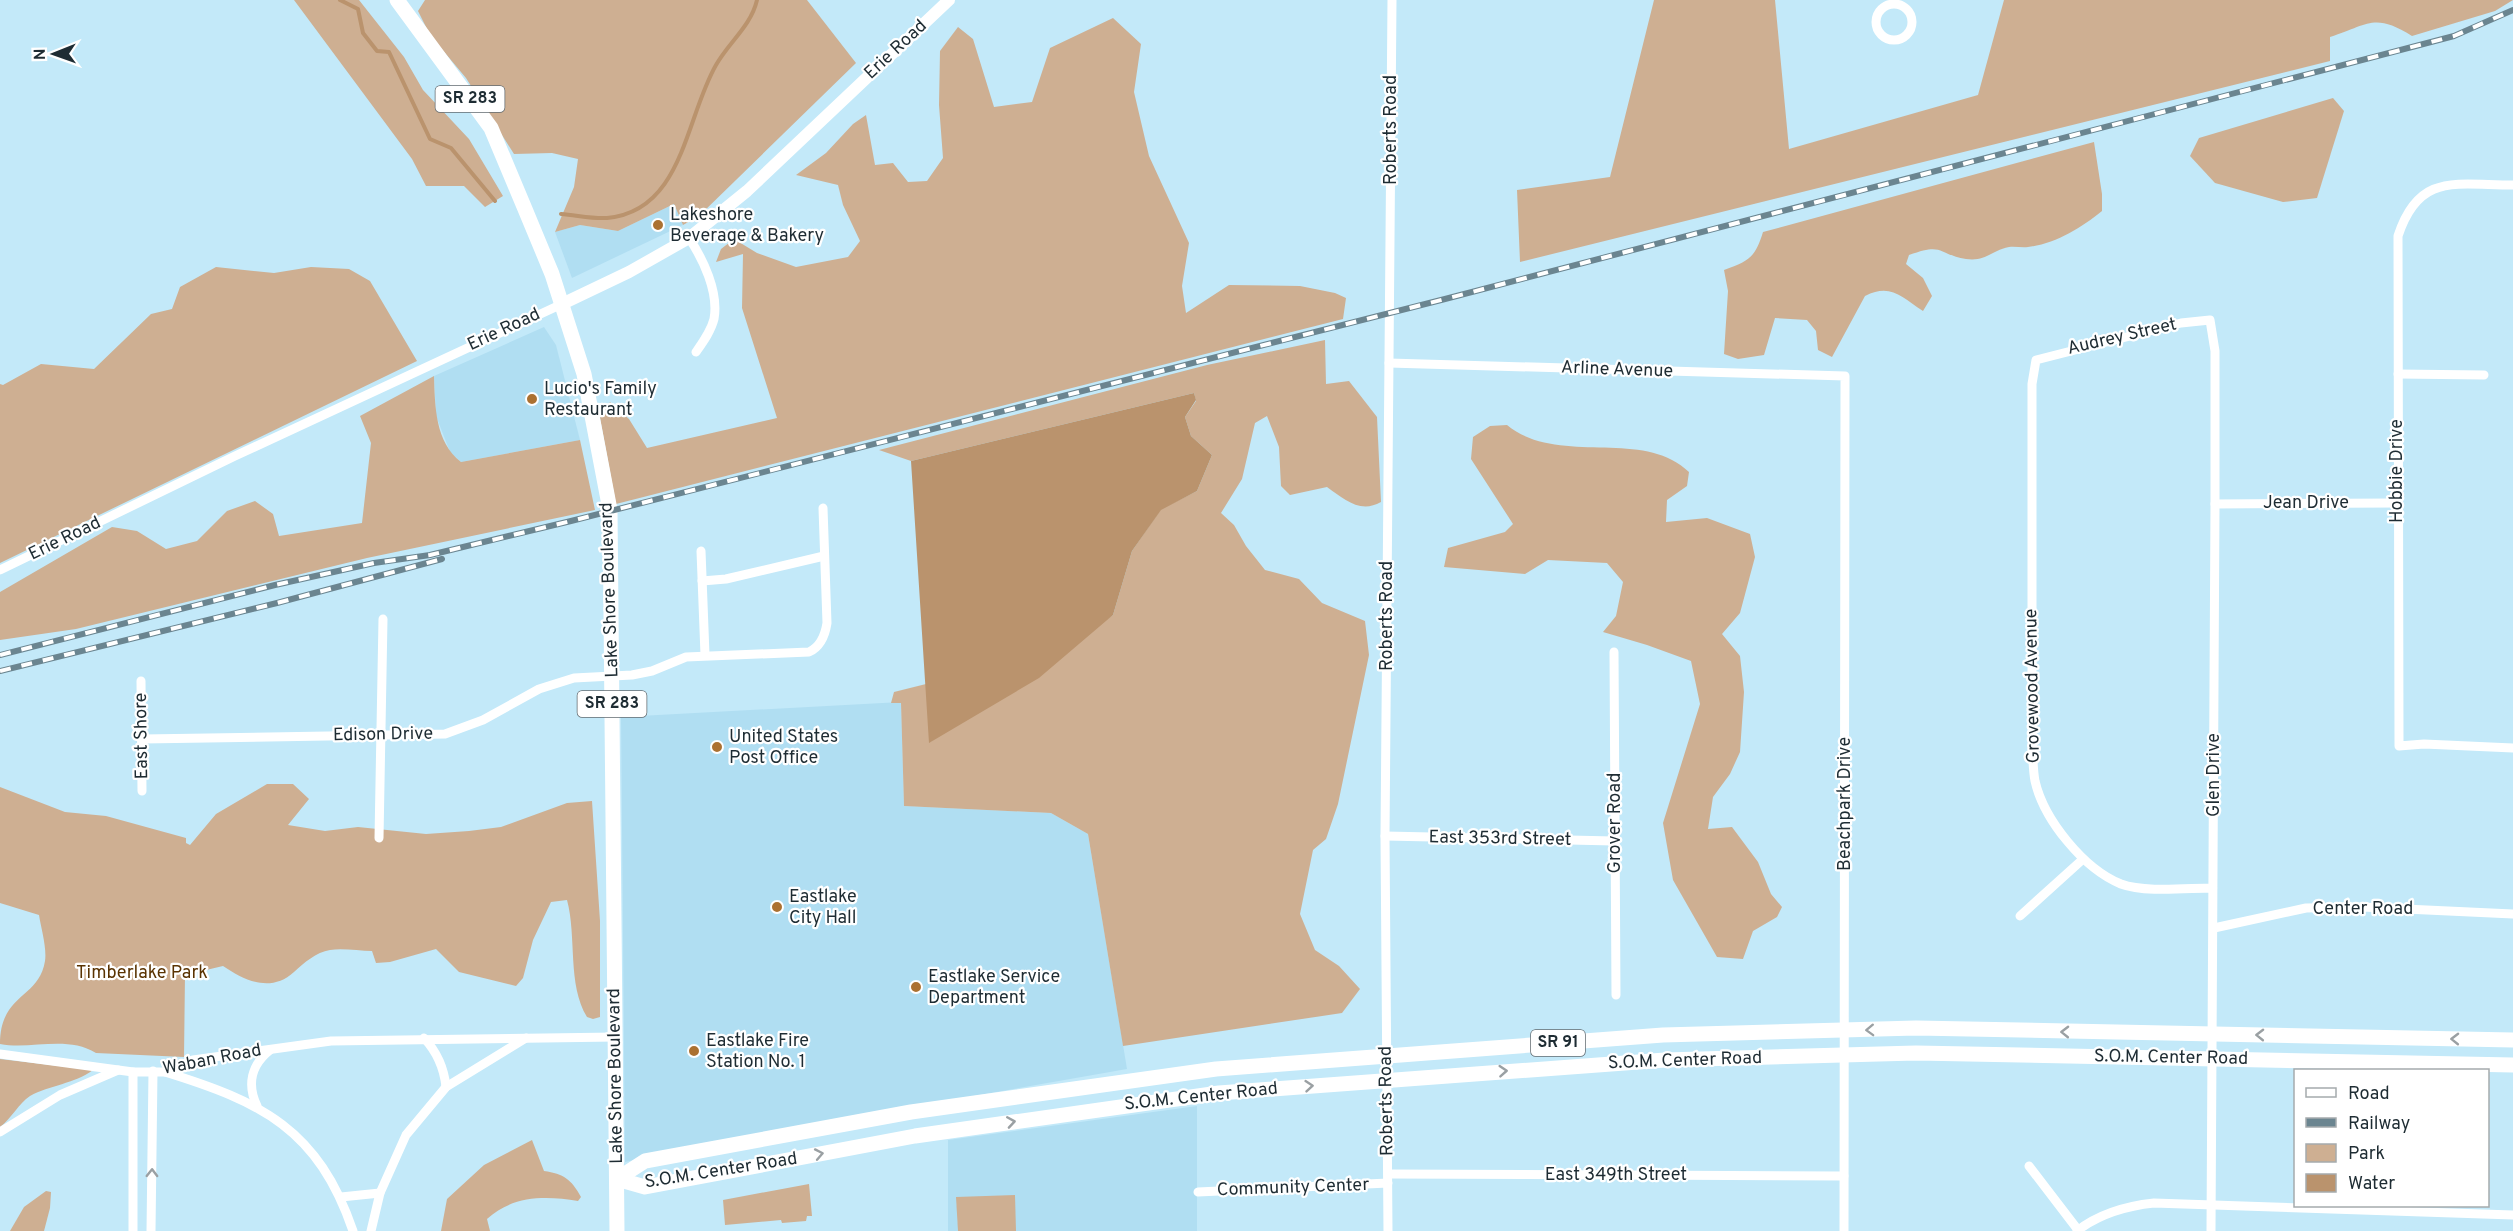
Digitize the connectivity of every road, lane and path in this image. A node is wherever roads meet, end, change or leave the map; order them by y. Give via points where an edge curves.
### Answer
1 (397, 0) edge
2 (949, 0) edge
3 (1392, 0) edge
4 (1879, 5) edge
5 (2513, 185) edge
6 (689, 238) junction
7 (562, 304) junction
8 (2210, 320) joint
9 (696, 352) dead end
10 (2036, 360) joint
11 (1389, 363) junction
12 (2398, 374) junction
13 (2484, 375) dead end
14 (1845, 376) joint
15 (2397, 503) junction
16 (2215, 504) junction
17 (823, 508) dead end
18 (701, 551) dead end
19 (824, 556) junction
20 (0, 570) edge
21 (702, 581) junction
22 (382, 618) dead end
23 (1614, 652) dead end
24 (705, 655) junction
25 (612, 677) junction
26 (141, 681) dead end
27 (381, 736) junction
28 (143, 739) junction
29 (2513, 748) edge
30 (142, 791) dead end
31 (1385, 837) junction
32 (379, 838) dead end
33 (1614, 841) junction
34 (2082, 860) junction
35 (2213, 888) junction
36 (2513, 914) edge
37 (2020, 916) dead end
38 (2214, 928) junction
39 (1616, 995) dead end
40 (1845, 1031) junction
41 (2213, 1034) junction
42 (616, 1037) junction
43 (424, 1038) junction
44 (526, 1038) junction
45 (2513, 1040) edge
46 (272, 1049) junction
47 (0, 1054) edge
48 (1386, 1055) junction
49 (1846, 1055) junction
50 (2213, 1059) junction
51 (2513, 1065) edge
52 (120, 1069) junction
53 (153, 1071) junction
54 (133, 1072) junction
55 (165, 1072) junction
56 (1388, 1079) junction
57 (446, 1087) junction
58 (258, 1108) junction
59 (0, 1132) edge
60 (2029, 1166) dead end
61 (1844, 1176) junction
62 (1388, 1178) junction
63 (617, 1179) junction
64 (1198, 1192) dead end
65 (380, 1193) junction
66 (341, 1197) junction
67 (2211, 1205) junction
68 (2513, 1215) edge
69 (2078, 1230) edge
70 (133, 1231) edge
71 (151, 1231) edge
72 (353, 1231) edge
73 (371, 1231) edge
74 (616, 1231) edge
75 (1388, 1231) edge
76 (1844, 1231) edge
77 (2211, 1231) edge

1 - 7 main road, Lake Shore Boulevard / SR 283 via 491,128
2 - 6 street, Erie Road via 747,191
3 - 11 street, Roberts Road
4 - 4 street via 1876,19 1883,36 1896,40 1908,35 1911,14 1904,6
5 - 12 street, Hobbie Drive via 2449,185 2430,190 2405,213 2398,236
6 - 7 street, Erie Road
6 - 9 street via 699,252 713,296 714,319
7 - 20 street, Erie Road
7 - 25 main road, Lake Shore Boulevard / SR 283 via 584,374 610,510
8 - 10 street, Audrey Street via 2181,323
8 - 16 street, Glen Drive via 2215,351
10 - 34 street, Grovewood Avenue via 2032,384 2035,781 2050,816
11 - 14 street, Arline Avenue
11 - 31 street, Roberts Road
12 - 13 street
12 - 15 street, Hobbie Drive
14 - 40 street, Beachpark Drive
15 - 16 street, Jean Drive
15 - 29 street, Hobbie Drive via 2399,746
16 - 35 street, Glen Drive
17 - 19 street
18 - 21 street
19 - 21 street
19 - 24 street, Edison Drive via 827,624 826,634 816,649 792,654
21 - 24 street
22 - 27 street
23 - 33 street, Grover Road
24 - 25 street, Edison Drive via 686,657 652,671
25 - 27 street, Edison Drive via 574,678 539,689 483,720 445,734
25 - 42 main road, Lake Shore Boulevard / SR 283
26 - 28 street, East Shore
27 - 28 street, Edison Drive
27 - 32 street
28 - 30 street, East Shore
31 - 33 street, East 353rd Street
31 - 48 street, Roberts Road
33 - 39 street, Grover Road
34 - 35 street, Grovewood Avenue via 2122,884
34 - 37 street
35 - 38 street, Glen Drive
36 - 38 street, Center Road via 2306,908
38 - 41 street, Glen Drive
41 -> 40 main road, S.O.M. Center Road / SR 91 via 1916,1028
40 - 48 main road, S.O.M. Center Road / SR 91 via 1663,1035
40 - 49 street, Beachpark Drive
45 -> 41 main road, S.O.M. Center Road / SR 91
41 - 50 street, Glen Drive
42 - 44 street, Waban Road
42 - 63 main road, Lake Shore Boulevard / SR 283
43 - 44 street, Waban Road
43 - 46 street, Waban Road via 331,1041
43 - 57 street via 444,1072
44 - 57 street
46 - 55 street, Waban Road via 193,1060
46 - 58 street via 261,1057 251,1080 250,1090
47 - 52 street, Waban Road
48 - 56 street, Roberts Road
48 - 63 main road, S.O.M. Center Road / SR 91 via 1205,1070 911,1112 645,1161
49 - 50 main road, S.O.M. Center Road / SR 91
56 -> 49 main road, S.O.M. Center Road / SR 91 via 1665,1060
49 - 61 street, Beachpark Drive
50 - 51 main road, S.O.M. Center Road / SR 91
50 - 67 street, Glen Drive
52 - 54 street, Waban Road
52 - 59 street via 60,1095
53 - 54 street, Waban Road
53 - 55 street, Waban Road
71 -> 53 street
54 - 70 street
55 - 58 street via 222,1090
56 - 62 street, Roberts Road
63 -> 56 main road, S.O.M. Center Road / SR 91 via 645,1187 915,1136 1052,1115 1219,1093
57 - 65 street via 406,1135
58 - 66 street via 292,1132 317,1158
60 - 69 street
61 - 62 street, East 349th Street
61 - 76 street, Beachpark Drive
62 - 64 street, Community Center
62 - 75 street, Roberts Road
63 - 74 main road, Lake Shore Boulevard / SR 283
65 - 66 street
65 - 73 street
66 - 72 street
67 - 68 street
67 - 69 street via 2130,1205
67 - 77 street, Glen Drive

